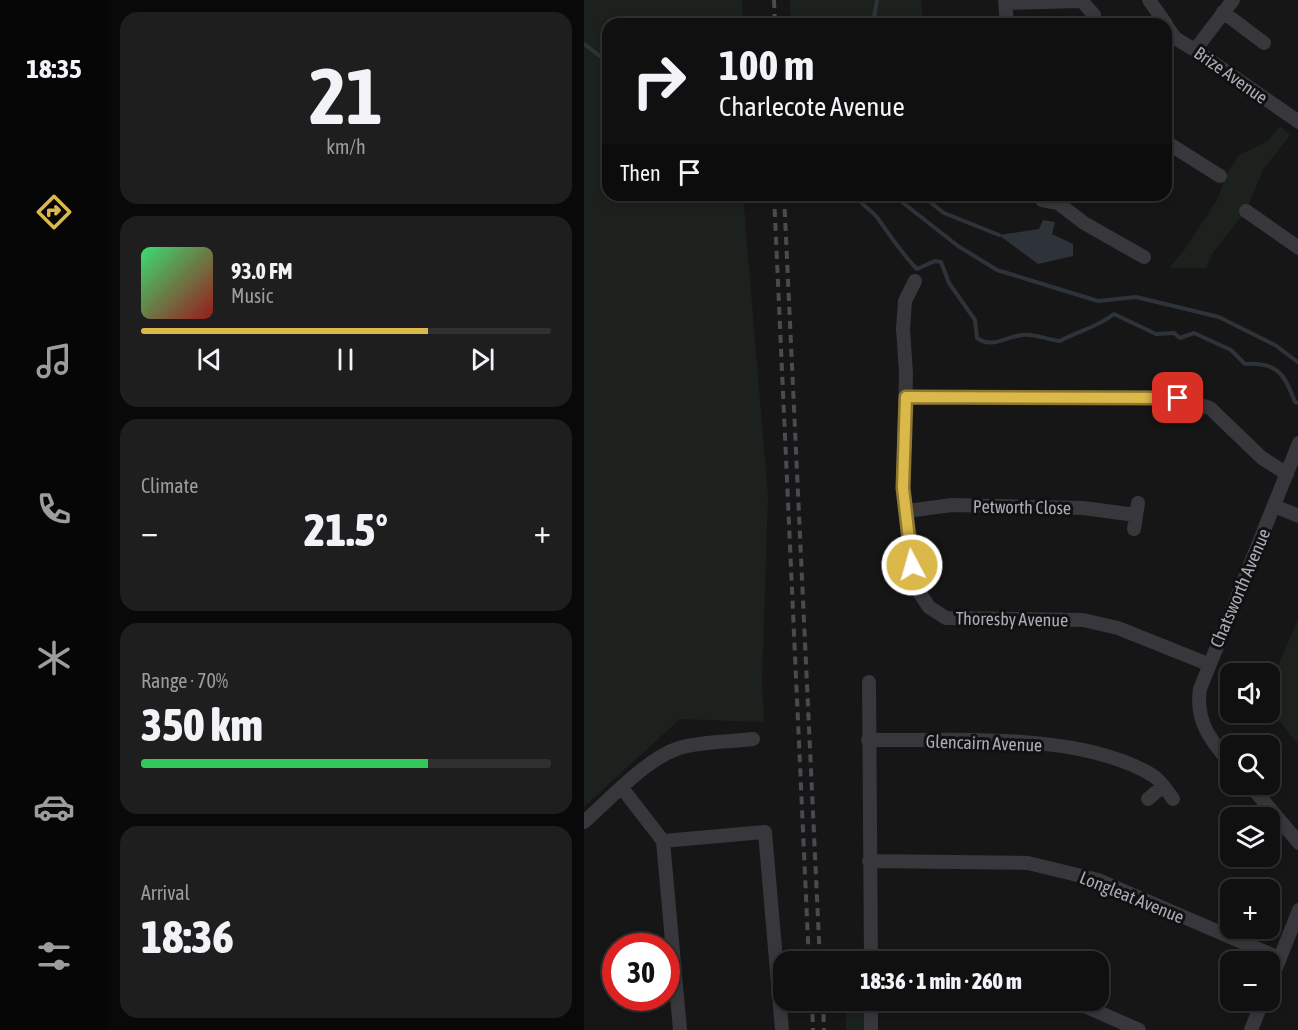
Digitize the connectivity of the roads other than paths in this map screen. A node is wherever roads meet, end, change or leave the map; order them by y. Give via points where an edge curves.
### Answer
1 (1081, 0) edge
2 (1149, 0) edge
3 (1233, 0) edge
4 (1006, 1) edge
5 (1223, 12) junction
6 (1094, 15) dead end
7 (1007, 18) edge
8 (1162, 18) edge
9 (1264, 43) dead end
10 (1172, 44) edge
11 (1195, 50) junction
12 (1298, 122) edge
13 (1172, 146) edge
14 (1220, 176) dead end
15 (1061, 201) edge
16 (1246, 211) dead end
17 (1298, 248) edge
18 (1144, 257) dead end
19 (915, 281) dead end
20 (906, 397) junction
21 (1298, 443) edge
22 (1287, 474) junction
23 (1274, 506) junction
24 (907, 511) junction
25 (1136, 515) dead end
26 (1298, 516) edge
27 (1208, 664) junction
28 (869, 682) dead end
29 (753, 739) dead end
30 (868, 740) junction
31 (1220, 752) edge
32 (1163, 786) junction
33 (622, 788) junction
34 (1258, 795) edge
35 (1148, 799) dead end
36 (1173, 799) dead end
37 (584, 822) edge
38 (663, 841) junction
39 (1298, 843) edge
40 (869, 861) junction
41 (1298, 910) edge
42 (1298, 950) edge
43 (870, 951) edge
44 (1282, 951) junction
45 (1280, 956) edge
46 (871, 1011) edge
47 (1096, 1011) edge
48 (1259, 1011) edge
49 (680, 1030) edge
50 (782, 1030) edge
51 (871, 1030) edge
52 (1139, 1030) edge
53 (1251, 1030) edge

1 - 4 street
1 - 6 street
2 - 8 street, Brize Avenue
3 - 5 street
4 - 7 street
5 - 9 street
5 - 11 street
10 - 11 street, Brize Avenue
11 - 12 street, Brize Avenue
13 - 14 street
15 - 18 street via 1084,223
16 - 17 street
19 - 20 street, Thoresby Avenue via 905,301
20 - 22 street via 1178,398 1210,408 1262,458
20 - 24 street, Thoresby Avenue via 903,488
21 - 22 street, Chatsworth Avenue
22 - 23 street, Chatsworth Avenue
23 - 26 street
23 - 27 street, Chatsworth Avenue
24 - 25 street, Petworth Close via 952,505 1083,508
24 - 27 street, Thoresby Avenue via 917,589 929,607 946,618 1083,620 1118,628
27 - 31 street, Chatsworth Avenue via 1199,699 1201,720 1208,738
28 - 30 street
29 - 33 street via 680,748 652,763
30 - 32 street, Glencairn Avenue via 1013,741 1079,749 1123,762 1153,776
30 - 40 street
32 - 35 street
32 - 36 street, Glencairn Avenue
33 - 37 street
33 - 38 street
34 - 39 street
38 - 49 street
38 - 50 street via 765,832
40 - 43 street
40 - 44 street, Longleat Avenue via 1028,864 1069,872
41 - 44 street
42 - 44 street, Longleat Avenue
44 - 45 street
46 - 51 street
47 - 52 street
48 - 53 street

